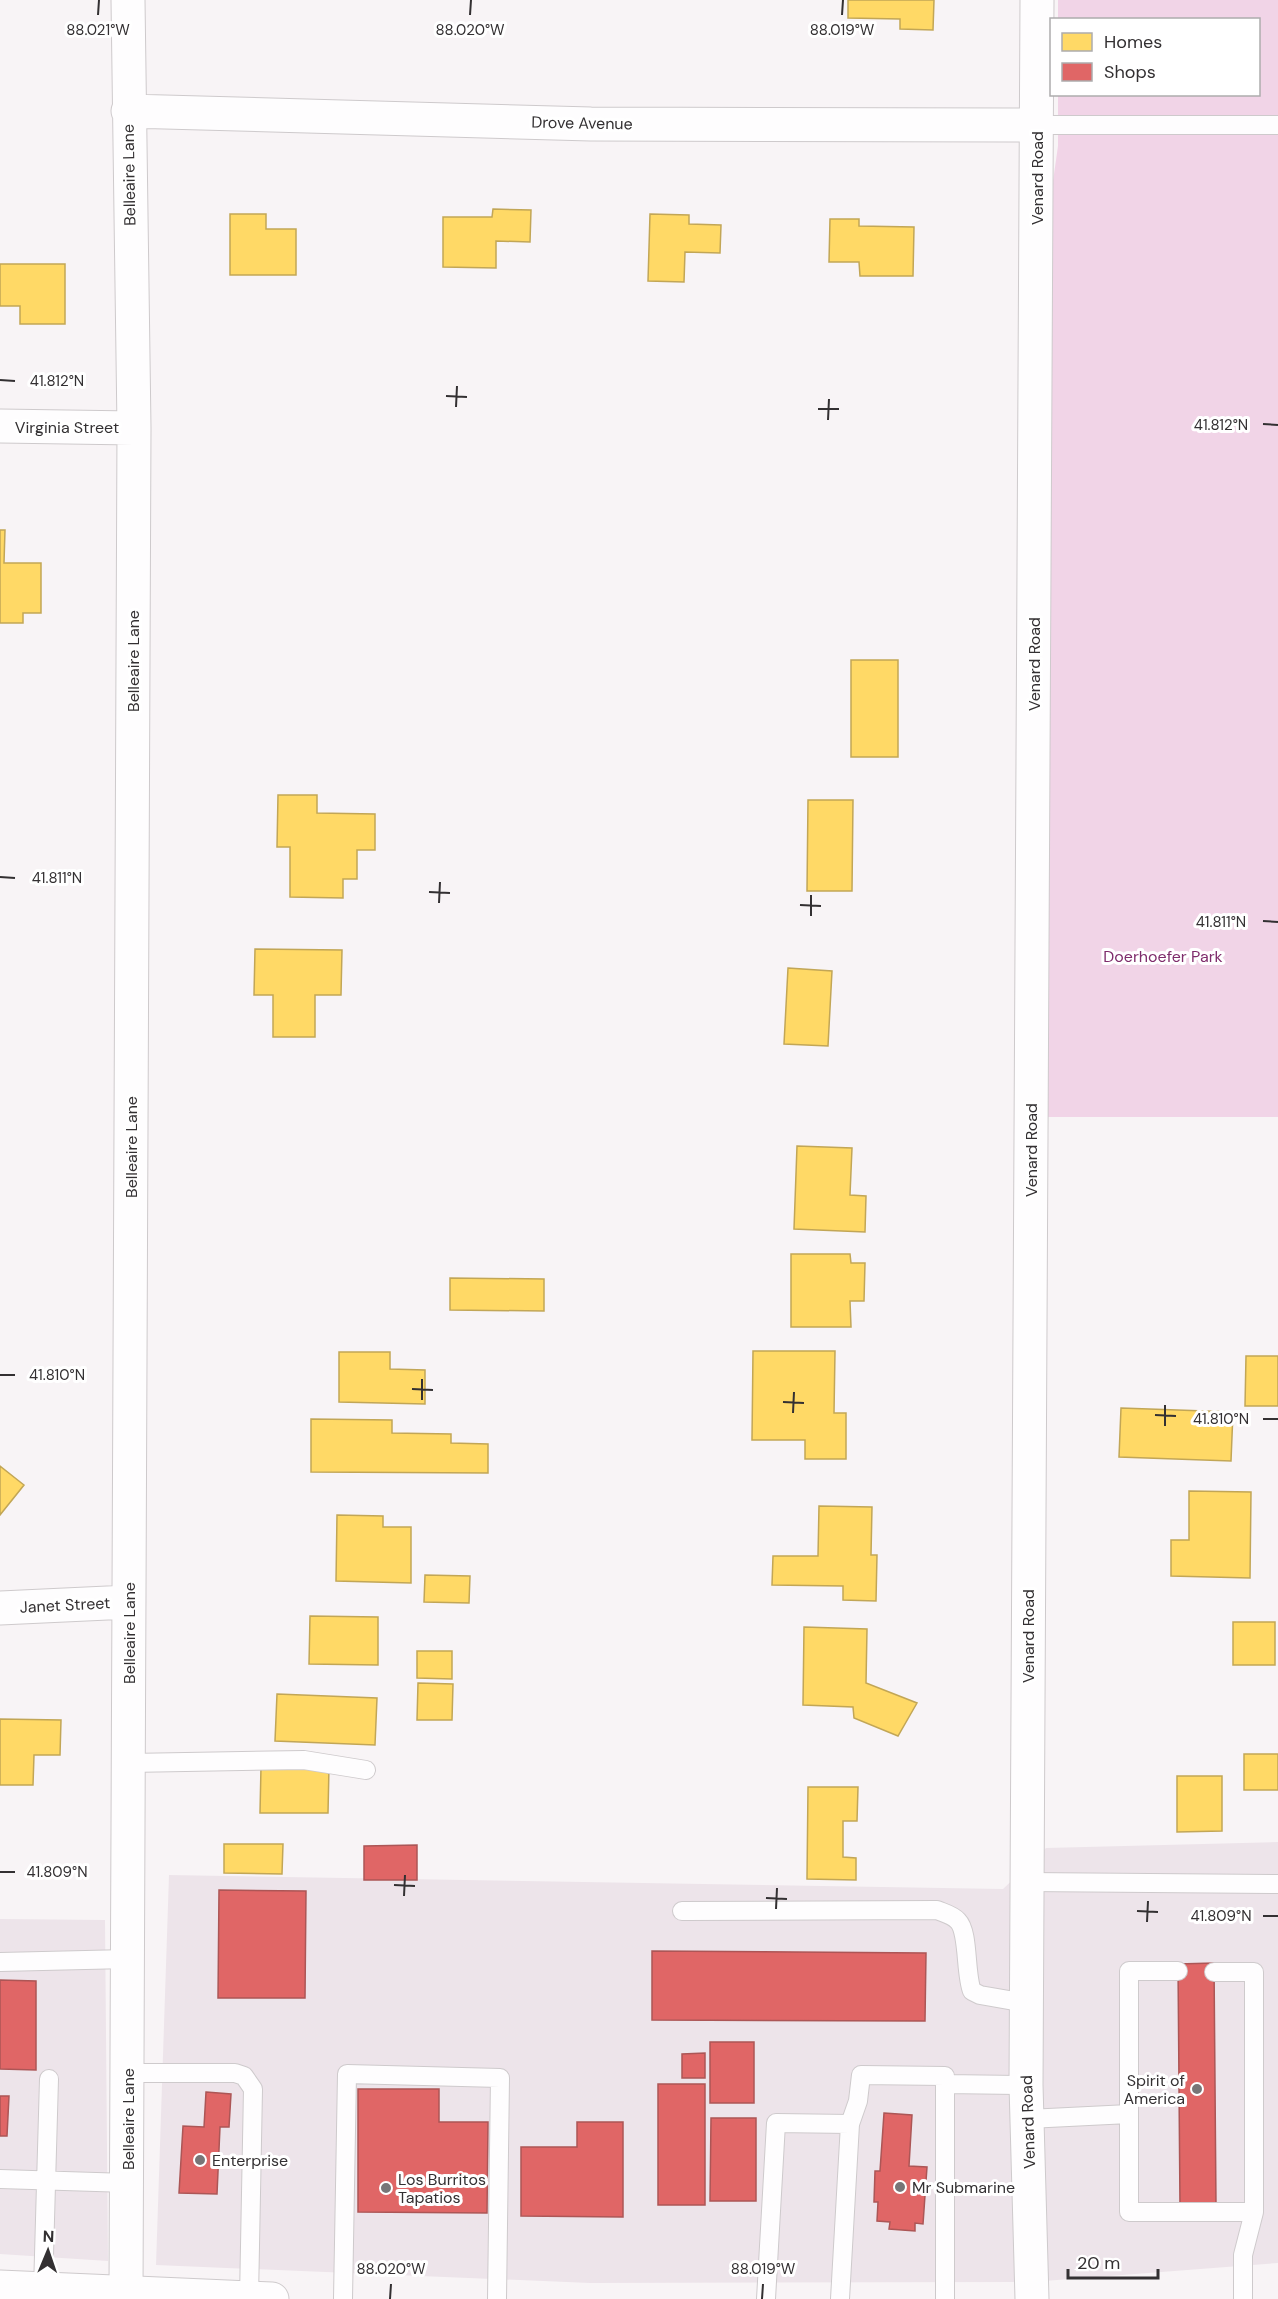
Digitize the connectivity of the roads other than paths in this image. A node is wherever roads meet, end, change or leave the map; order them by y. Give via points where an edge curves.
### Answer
1 (128, 0) edge
2 (1037, 0) edge
3 (128, 111) junction
4 (1037, 125) junction
5 (1278, 125) edge
6 (0, 426) edge
7 (134, 428) junction
8 (129, 1602) junction
9 (0, 1608) edge
10 (129, 1763) junction
11 (366, 1770) dead end
12 (1027, 1882) junction
13 (1278, 1884) edge
14 (682, 1911) dead end
15 (128, 1959) junction
16 (0, 1962) edge
17 (1178, 1971) dead end
18 (1214, 1972) dead end
19 (1026, 2003) junction
20 (128, 2073) junction
21 (49, 2079) dead end
22 (945, 2084) junction
23 (1026, 2085) junction
24 (1129, 2114) junction
25 (1028, 2119) junction
26 (850, 2124) junction
27 (0, 2179) edge
28 (45, 2181) junction
29 (128, 2183) junction
30 (1254, 2212) junction
31 (18, 2291) edge
32 (126, 2293) junction
33 (260, 2299) edge
34 (343, 2299) edge
35 (496, 2299) edge
36 (766, 2299) edge
37 (840, 2299) edge
38 (945, 2299) edge
39 (1032, 2299) edge
40 (1243, 2299) edge

1 - 3 street, Belleaire Lane
2 - 4 street, Venard Road
3 - 4 street, Drove Avenue via 591,124
3 - 7 street, Belleaire Lane
4 - 5 lane
4 - 12 street, Venard Road
6 - 7 street, Virginia Street
7 - 8 street, Belleaire Lane
8 - 9 street, Janet Street
8 - 10 street, Belleaire Lane
10 - 11 lane via 304,1760
10 - 15 street, Belleaire Lane
12 - 13 lane
12 - 19 street, Venard Road
14 - 19 lane via 937,1910 952,1916 963,1930 972,1991
15 - 16 lane
15 - 20 street, Belleaire Lane
17 - 24 lane via 1129,1971
18 - 30 lane via 1254,1972
19 - 23 street, Venard Road
20 - 29 street, Belleaire Lane
20 - 33 lane via 235,2073 250,2082
21 - 28 lane
22 - 23 lane
22 - 26 lane via 945,2076 861,2075
22 - 38 lane
23 - 25 street, Venard Road
24 - 25 lane
24 - 30 lane via 1129,2212
25 - 39 street, Venard Road
26 - 36 lane via 776,2124
26 - 37 lane
27 - 28 lane
28 - 29 lane
28 - 31 lane
29 - 32 street, Belleaire Lane
30 - 40 lane via 1243,2255
31 - 32 street
32 - 33 street
34 - 35 lane via 346,2074 500,2078

